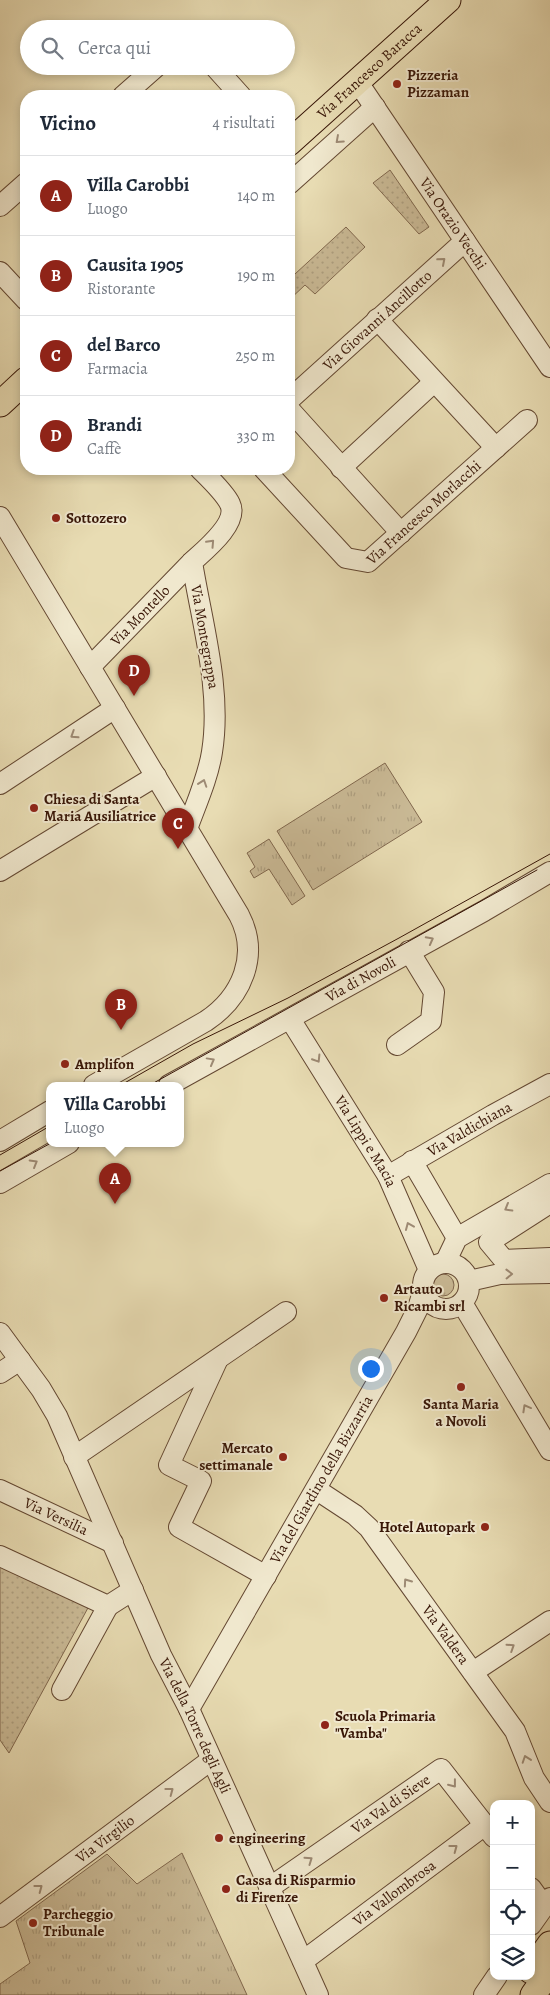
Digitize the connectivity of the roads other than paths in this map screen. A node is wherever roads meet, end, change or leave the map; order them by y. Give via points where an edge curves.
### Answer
1 (448, 0) edge
2 (147, 75) edge
3 (222, 75) edge
4 (357, 82) junction
5 (130, 90) edge
6 (235, 90) edge
7 (375, 107) junction
8 (295, 138) edge
9 (295, 179) edge
10 (20, 188) edge
11 (0, 206) edge
12 (465, 241) junction
13 (0, 272) edge
14 (20, 294) edge
15 (377, 318) junction
16 (550, 368) edge
17 (434, 382) junction
18 (20, 386) edge
19 (295, 394) edge
20 (0, 404) edge
21 (295, 416) edge
22 (526, 420) dead end
23 (496, 448) junction
24 (341, 468) junction
25 (209, 475) edge
26 (270, 475) edge
27 (0, 517) edge
28 (401, 532) junction
29 (192, 562) junction
30 (90, 667) junction
31 (114, 708) junction
32 (156, 776) junction
33 (0, 784) edge
34 (187, 829) junction
35 (0, 872) edge
36 (550, 872) edge
37 (409, 951) junction
38 (290, 1018) junction
39 (397, 1045) dead end
40 (99, 1082) edge
41 (174, 1082) edge
42 (550, 1084) edge
43 (46, 1112) edge
44 (0, 1141) edge
45 (62, 1147) edge
46 (412, 1161) junction
47 (388, 1176) junction
48 (0, 1183) edge
49 (550, 1184) edge
50 (550, 1203) edge
51 (457, 1238) junction
52 (550, 1258) edge
53 (437, 1267) junction
54 (550, 1273) edge
55 (469, 1282) junction
56 (423, 1292) junction
57 (462, 1303) junction
58 (441, 1309) junction
59 (286, 1312) dead end
60 (406, 1332) junction
61 (0, 1333) edge
62 (20, 1360) junction
63 (216, 1361) junction
64 (0, 1373) edge
65 (550, 1450) edge
66 (74, 1457) junction
67 (0, 1490) edge
68 (317, 1490) junction
69 (113, 1543) junction
70 (0, 1556) edge
71 (266, 1576) junction
72 (133, 1590) junction
73 (108, 1606) junction
74 (550, 1621) edge
75 (473, 1672) junction
76 (62, 1690) dead end
77 (189, 1709) junction
78 (211, 1760) junction
79 (550, 1802) edge
80 (489, 1831) edge
81 (269, 1888) junction
82 (533, 1890) edge
83 (547, 1902) edge
84 (0, 1916) edge
85 (535, 1919) edge
86 (550, 1944) edge
87 (303, 1961) junction
88 (535, 1965) edge
89 (550, 1971) edge
90 (494, 1980) edge
91 (525, 1980) edge
92 (318, 1995) edge
93 (484, 1995) edge
94 (515, 1995) edge
95 (533, 1995) edge

1 - 4 main road, Via Francesco Baracca
2 - 5 street
3 - 6 street
4 - 7 street, Via Orazio Vecchi
4 - 8 main road, Via Francesco Baracca
7 -> 9 street
7 - 12 street, Via Orazio Vecchi
10 - 11 street
15 -> 12 street, Via Giovanni Ancillotto
12 - 16 street, Via Orazio Vecchi
13 - 14 street
15 - 17 street, Via Francesco Morlacchi
15 - 19 street, Via Giovanni Ancillotto
17 - 23 street, Via Francesco Morlacchi
17 - 24 street
18 - 20 main road
21 - 24 street
22 - 23 street, Via Francesco Morlacchi
23 - 28 street, Via Francesco Morlacchi
24 - 28 street
29 -> 25 street via 226,526 232,514 229,501
26 - 28 street, Via Francesco Morlacchi via 346,558 368,562
27 - 30 street
29 - 30 street, Via Montello
34 -> 29 street, Via Montegrappa via 212,754 215,717 214,692
30 - 31 street
31 - 32 street
31 -> 33 street
32 - 34 street
32 - 35 street
34 - 40 street via 239,915 249,951 247,967 240,986 222,1009
37 -> 36 street, Via di Novoli
37 - 38 street, Via di Novoli
37 - 39 street via 434,992 430,1021
41 -> 38 street, Via di Novoli
38 -> 47 street, Via Lippi e Macia
42 - 46 street, Via Valdichiana
43 - 44 street
48 -> 45 street
46 - 47 street, Via Valdichiana
46 - 51 street, Via Lippi e Macia
53 -> 47 street, Via Lippi e Macia
49 -> 51 street
50 - 52 street via 489,1242 504,1260
51 - 53 street
53 - 55 street via 460,1268
53 - 56 street via 422,1282
55 -> 54 street via 500,1274
55 - 57 street via 468,1293
56 - 58 street via 428,1301
56 - 60 street, Via del Giardino della Bizzarria
57 - 58 street via 451,1309
65 -> 57 street
58 - 60 street, Via del Giardino della Bizzarria
59 - 63 street
60 - 68 street, Via del Giardino della Bizzarria
61 - 62 street, Via della Torre degli Agli
62 - 64 street
62 - 66 street, Via della Torre degli Agli via 47,1398
63 - 66 street
63 - 71 street, Via del Giardino della Bizzarria via 169,1465 201,1482 179,1527
66 - 69 street, Via della Torre degli Agli
67 - 69 street, Via Versilia
68 - 71 street, Via del Giardino della Bizzarria
75 -> 68 street, Via Valdera via 362,1521
69 - 72 street, Via della Torre degli Agli
70 - 73 street
71 - 77 street, Via del Giardino della Bizzarria
72 - 73 street
72 - 77 street, Via della Torre degli Agli via 164,1662
73 - 76 street
75 -> 74 street
79 -> 75 street, Via Valdera via 534,1778 515,1731
77 - 78 street, Via della Torre degli Agli
78 - 81 street, Via della Torre degli Agli
84 -> 78 street, Via Virgilio
81 -> 80 street, Via Val di Sieve via 441,1769
87 -> 80 street, Via Vallombrosa
81 - 87 street, Via della Torre degli Agli
82 - 83 street
83 - 85 street
86 - 88 main road
87 - 92 street, Via della Torre degli Agli
89 - 95 main road
90 - 93 street
91 - 94 main road

